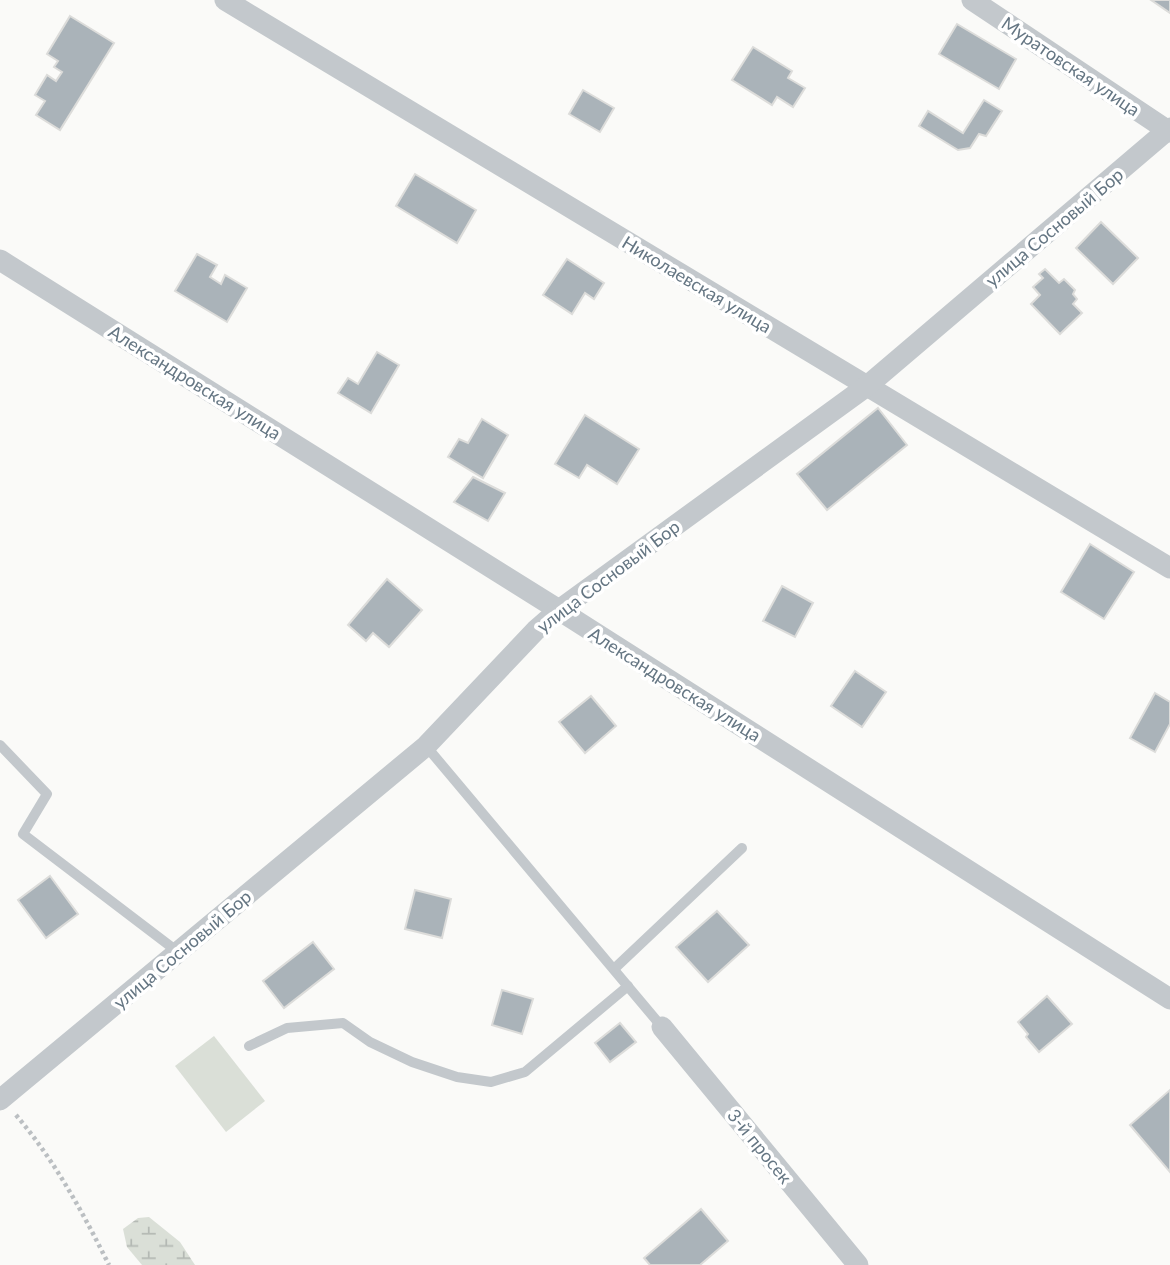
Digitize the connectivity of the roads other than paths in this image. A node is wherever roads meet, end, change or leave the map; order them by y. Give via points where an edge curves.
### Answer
1 (225, 0) edge
2 (972, 0) edge
3 (1169, 130) edge
4 (0, 260) edge
5 (867, 386) junction
6 (1170, 568) edge
7 (559, 611) junction
8 (0, 745) edge
9 (426, 746) junction
10 (742, 848) dead end
11 (178, 952) junction
12 (614, 969) junction
13 (628, 986) junction
14 (1170, 999) edge
15 (662, 1027) joint
16 (248, 1046) dead end
17 (1, 1100) edge
18 (858, 1265) edge

1 - 5 street, Николаевская улица
2 - 3 street, Муратовская улица
3 - 5 street, улица Сосновый Бор
4 - 7 street, Александровская улица
5 - 6 street, Николаевская улица
5 - 7 street, улица Сосновый Бор
7 - 9 street, улица Сосновый Бор
7 - 14 street, Александровская улица
8 - 11 lane via 47,794 23,834
9 - 11 street, улица Сосновый Бор
9 - 12 lane
10 - 12 lane
11 - 17 street, улица Сосновый Бор
12 - 13 lane
13 - 15 lane
13 - 16 lane via 525,1072 491,1082 412,1062 343,1023 286,1028
15 - 18 street, 3-й просек

